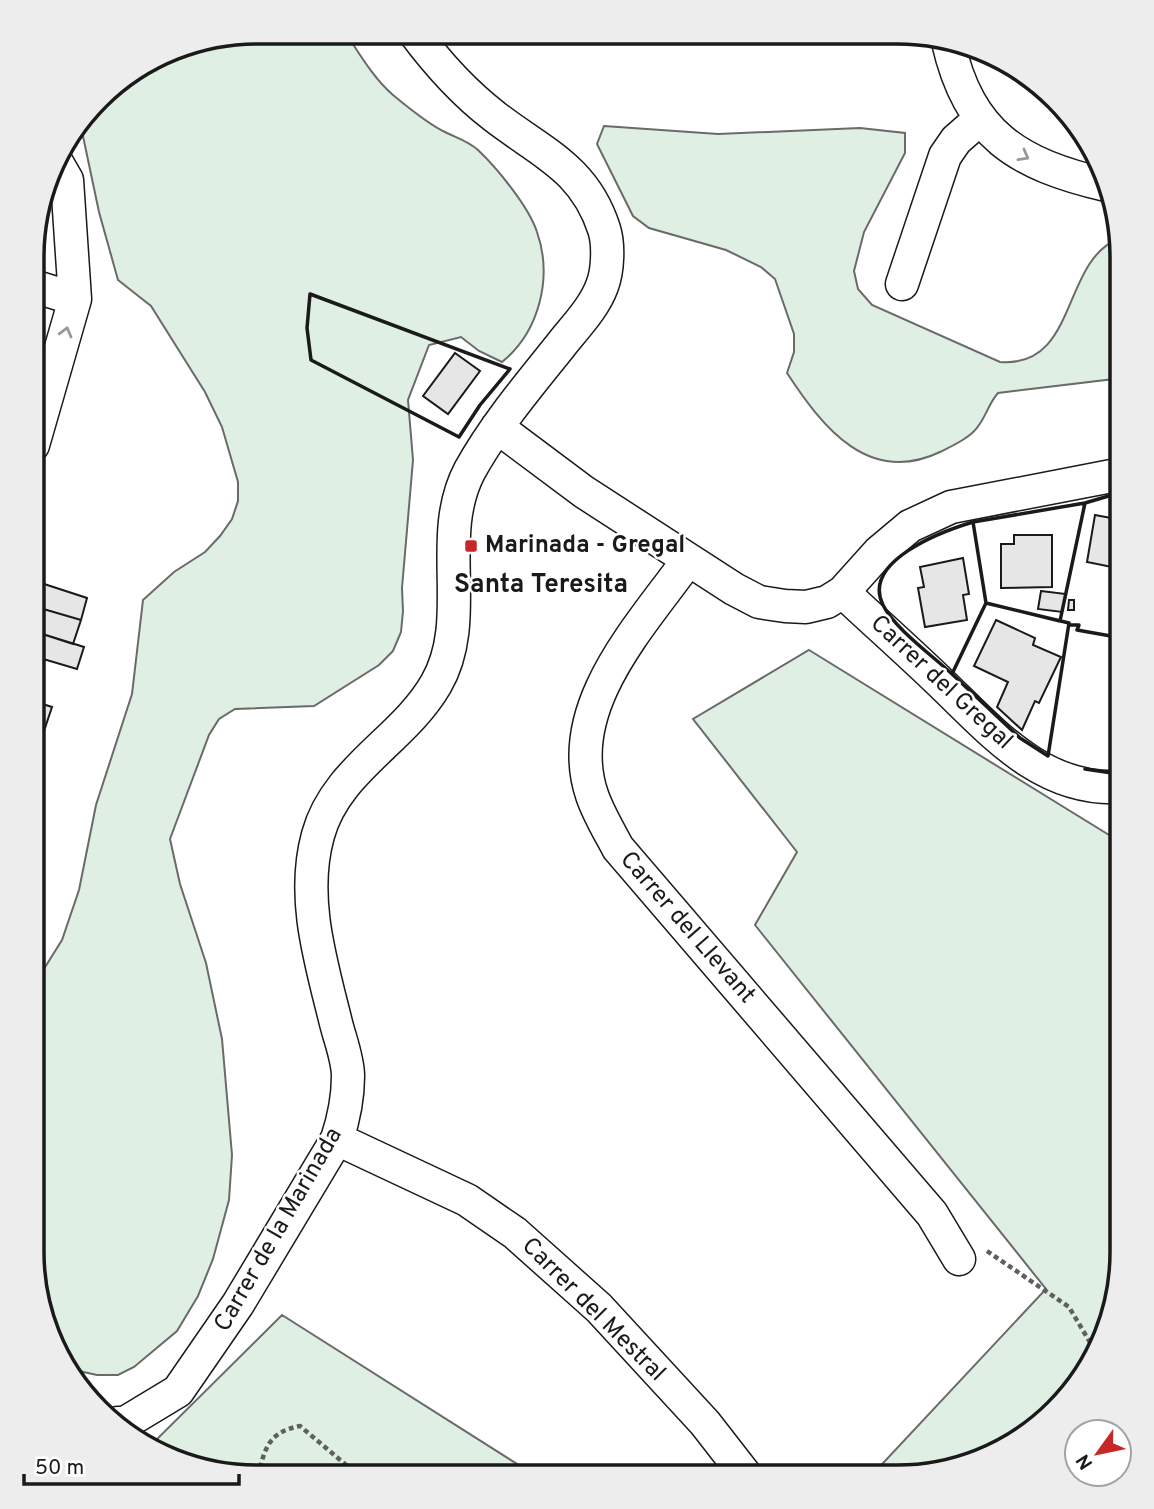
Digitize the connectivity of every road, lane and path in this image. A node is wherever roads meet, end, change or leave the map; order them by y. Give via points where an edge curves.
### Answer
1 (424, 44) edge
2 (950, 51) edge
3 (980, 119) junction
4 (62, 171) edge
5 (1096, 182) edge
6 (902, 284) dead end
7 (44, 289) edge
8 (75, 299) junction
9 (44, 407) edge
10 (497, 427) junction
11 (1110, 476) edge
12 (688, 560) junction
13 (843, 592) junction
14 (1110, 788) edge
15 (337, 1139) junction
16 (968, 1252) joint
17 (1090, 1342) edge
18 (128, 1421) edge
19 (260, 1465) edge
20 (346, 1465) edge
21 (738, 1465) edge

1 - 10 street, Carrer de la Marinada via 470,96 568,168 605,230 602,286 583,318
2 - 3 street via 966,100
3 -> 5 street via 1020,155
3 - 6 street via 945,156
4 - 8 street via 68,180
7 - 8 street
9 -> 8 street
10 - 12 street via 584,492
10 - 15 street, Carrer de la Marinada via 460,492 452,551 452,637 446,664 420,706 347,779 318,832 310,904 348,1072 346,1110
11 - 13 street via 951,506 910,526
12 - 13 street via 759,602 806,607
12 - 16 street, Carrer del Llevant via 600,690 589,722 591,793 618,848
13 - 14 street, Carrer del Gregal via 1001,743 1048,773 1097,789
15 - 18 street, Carrer de la Marinada via 238,1304 178,1391
15 - 21 street, Carrer del Mestral via 467,1200 515,1233 599,1308
16 - 17 path via 1069,1307
19 - 20 path via 264,1449 282,1430 300,1426

